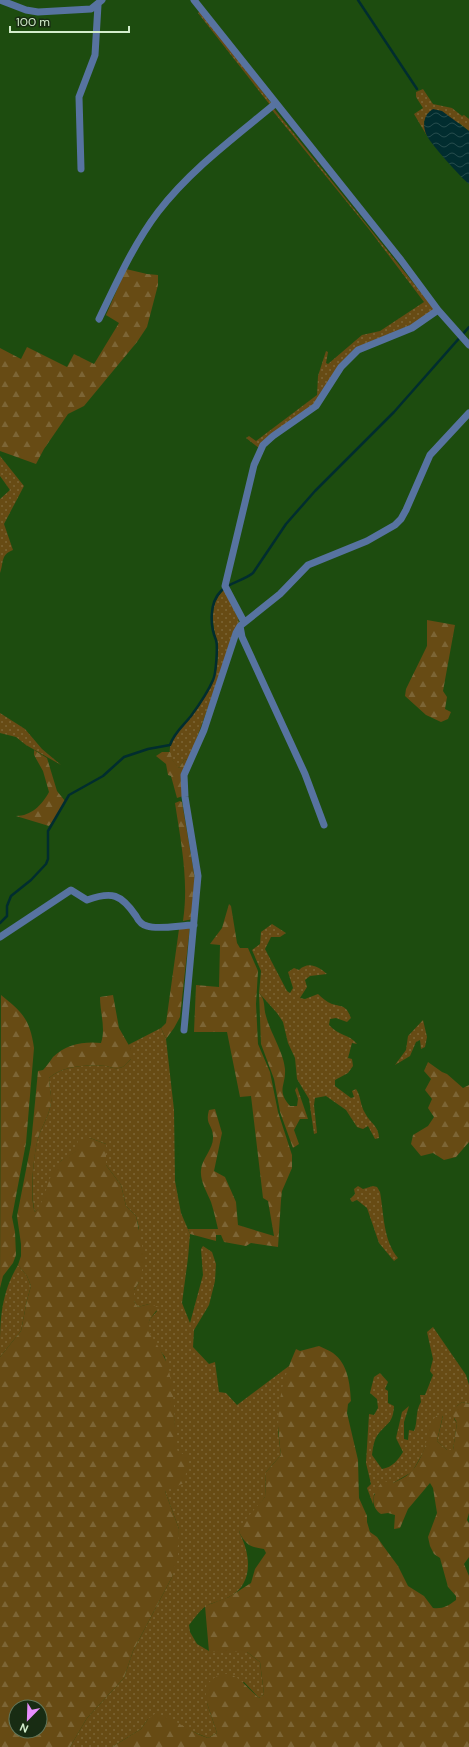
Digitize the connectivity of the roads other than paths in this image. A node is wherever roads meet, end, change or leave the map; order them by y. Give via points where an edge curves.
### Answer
1 (0, 0) edge
2 (194, 0) edge
3 (100, 2) edge
4 (276, 103) junction
5 (81, 169) dead end
6 (438, 310) junction
7 (99, 319) dead end
8 (467, 343) edge
9 (469, 413) edge
10 (242, 624) junction
11 (324, 825) dead end
12 (194, 924) junction
13 (0, 937) edge
14 (184, 1030) dead end

1 - 3 street via 38,12 91,9
2 - 4 street
3 - 5 street via 95,55 79,97
4 - 6 street
4 - 7 street via 183,183 166,202 134,248
6 - 8 street
6 - 10 street via 412,328 358,350 335,375 316,406 263,445 254,465 225,586
9 - 10 street via 430,455 401,519 395,525 367,541 308,565 280,594
10 - 11 street via 242,637 305,774
10 - 12 street via 236,633 204,730 184,775 185,797 198,876
12 - 13 street via 147,926 138,920 121,898 109,894 87,900 72,890
12 - 14 street

